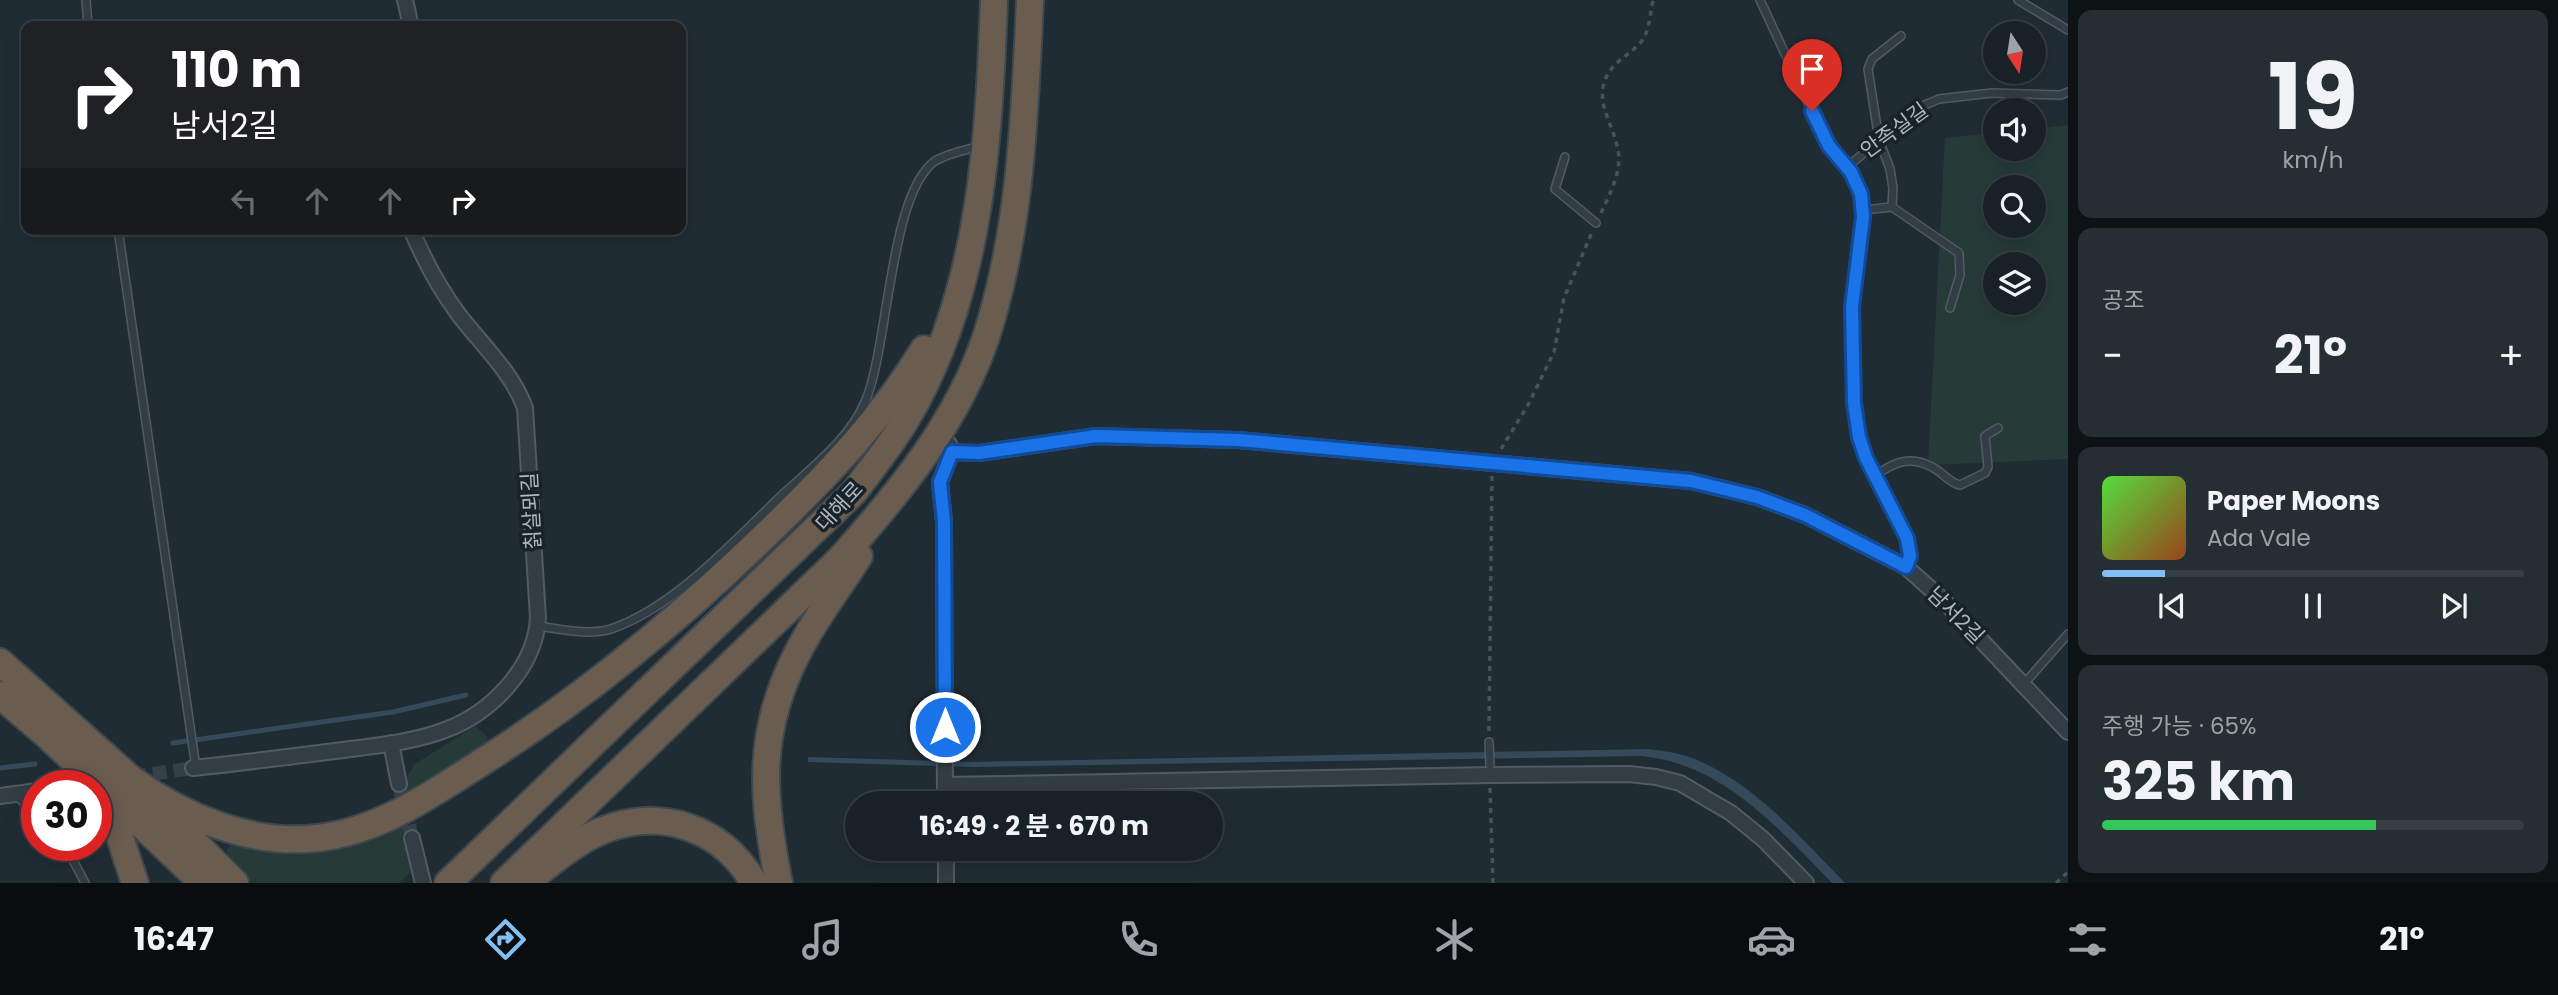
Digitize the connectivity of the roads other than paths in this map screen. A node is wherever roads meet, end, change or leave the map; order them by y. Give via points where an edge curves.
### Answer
1 (86, 0) edge
2 (405, 0) edge
3 (994, 0) edge
4 (1030, 0) edge
5 (1760, 0) edge
6 (2018, 0) edge
7 (88, 21) edge
8 (410, 21) edge
9 (2068, 30) edge
10 (1901, 36) dead end
11 (2068, 92) edge
12 (1879, 140) junction
13 (984, 144) junction
14 (1565, 157) dead end
15 (1847, 167) junction
16 (1892, 207) junction
17 (1863, 210) junction
18 (1596, 223) road end
19 (119, 235) edge
20 (414, 235) edge
21 (962, 278) junction
22 (1950, 308) dead end
23 (942, 426) junction
24 (1998, 428) dead end
25 (952, 452) junction
26 (1875, 476) junction
27 (902, 487) junction
28 (1906, 567) junction
29 (538, 626) junction
30 (2068, 634) edge
31 (0, 663) edge
32 (2023, 685) junction
33 (0, 695) edge
34 (2068, 732) edge
35 (1489, 742) road end
36 (391, 743) junction
37 (195, 768) joint
38 (78, 770) edge
39 (1490, 770) junction
40 (131, 779) junction
41 (945, 781) junction
42 (399, 784) tunnel mouth
43 (945, 791) edge
44 (21, 793) edge
45 (15, 794) junction
46 (0, 796) edge
47 (21, 800) edge
48 (112, 802) edge
49 (112, 819) edge
50 (412, 838) tunnel mouth
51 (74, 861) edge
52 (946, 861) edge
53 (86, 883) edge
54 (135, 883) edge
55 (202, 883) edge
56 (235, 883) edge
57 (423, 883) edge
58 (449, 883) edge
59 (504, 883) edge
60 (525, 883) edge
61 (754, 883) edge
62 (779, 883) edge
63 (946, 883) edge
64 (1806, 883) edge

1 - 7 lane
2 - 8 street
3 - 13 highway, 대해로
4 - 23 highway, 대해로 via 1018,169 1004,270 985,339
5 - 15 lane, 안족실길 via 1820,129
6 - 9 lane
10 - 12 lane via 1872,58 1868,69
11 - 12 lane, 안족실길 via 1939,99 1920,107
12 - 15 lane, 안족실길
12 - 16 lane via 1890,169
13 - 21 highway, 대해로 via 971,247
13 - 29 lane via 936,161 915,189 902,225 872,386 855,420 829,450 699,573 651,609 598,632
14 - 18 lane via 1555,189
15 - 17 lane, 안족실길 via 1857,182
16 - 17 lane
16 - 22 lane via 1959,253 1960,275
17 - 26 lane, 안족실길 via 1852,307 1854,403 1859,437
19 - 37 lane
20 - 29 street, 칡살뫼길 via 437,285 491,353 525,408
21 - 40 highway via 906,379 865,435 803,499 627,659 439,789 376,824 294,840 210,822 156,797
21 - 58 highway, 대해로 via 918,400 854,492
23 - 25 street
23 - 27 highway, 대해로
24 - 26 lane via 1985,436 1985,473 1960,485 1935,468 1907,460 1895,461
25 - 28 street, 남서2길 via 979,453 1096,436 1238,440 1691,481 1757,497 1805,515
25 - 41 street via 940,482
26 - 28 lane, 안족실길 via 1907,538 1910,556
27 - 59 highway, 대해로 via 795,604
27 - 62 highway via 799,649 778,696 768,741 765,788
28 - 32 street, 남서2길
29 - 36 street, 칡살뫼길 via 530,652 496,699 445,730
30 - 32 lane
31 - 40 highway
32 - 34 street, 남서2길
33 - 38 highway
35 - 39 lane
36 - 37 street, 칡살뫼길
36 - 42 street
39 - 41 street via 1335,780
39 - 64 street via 1629,774 1679,783 1731,813
40 - 56 highway
41 - 43 street
44 - 45 street
45 - 46 street
45 - 47 lane
48 - 55 highway
49 - 54 highway
50 - 57 street
51 - 53 lane
52 - 63 street
60 - 61 highway via 599,832 656,820 707,835 738,860

